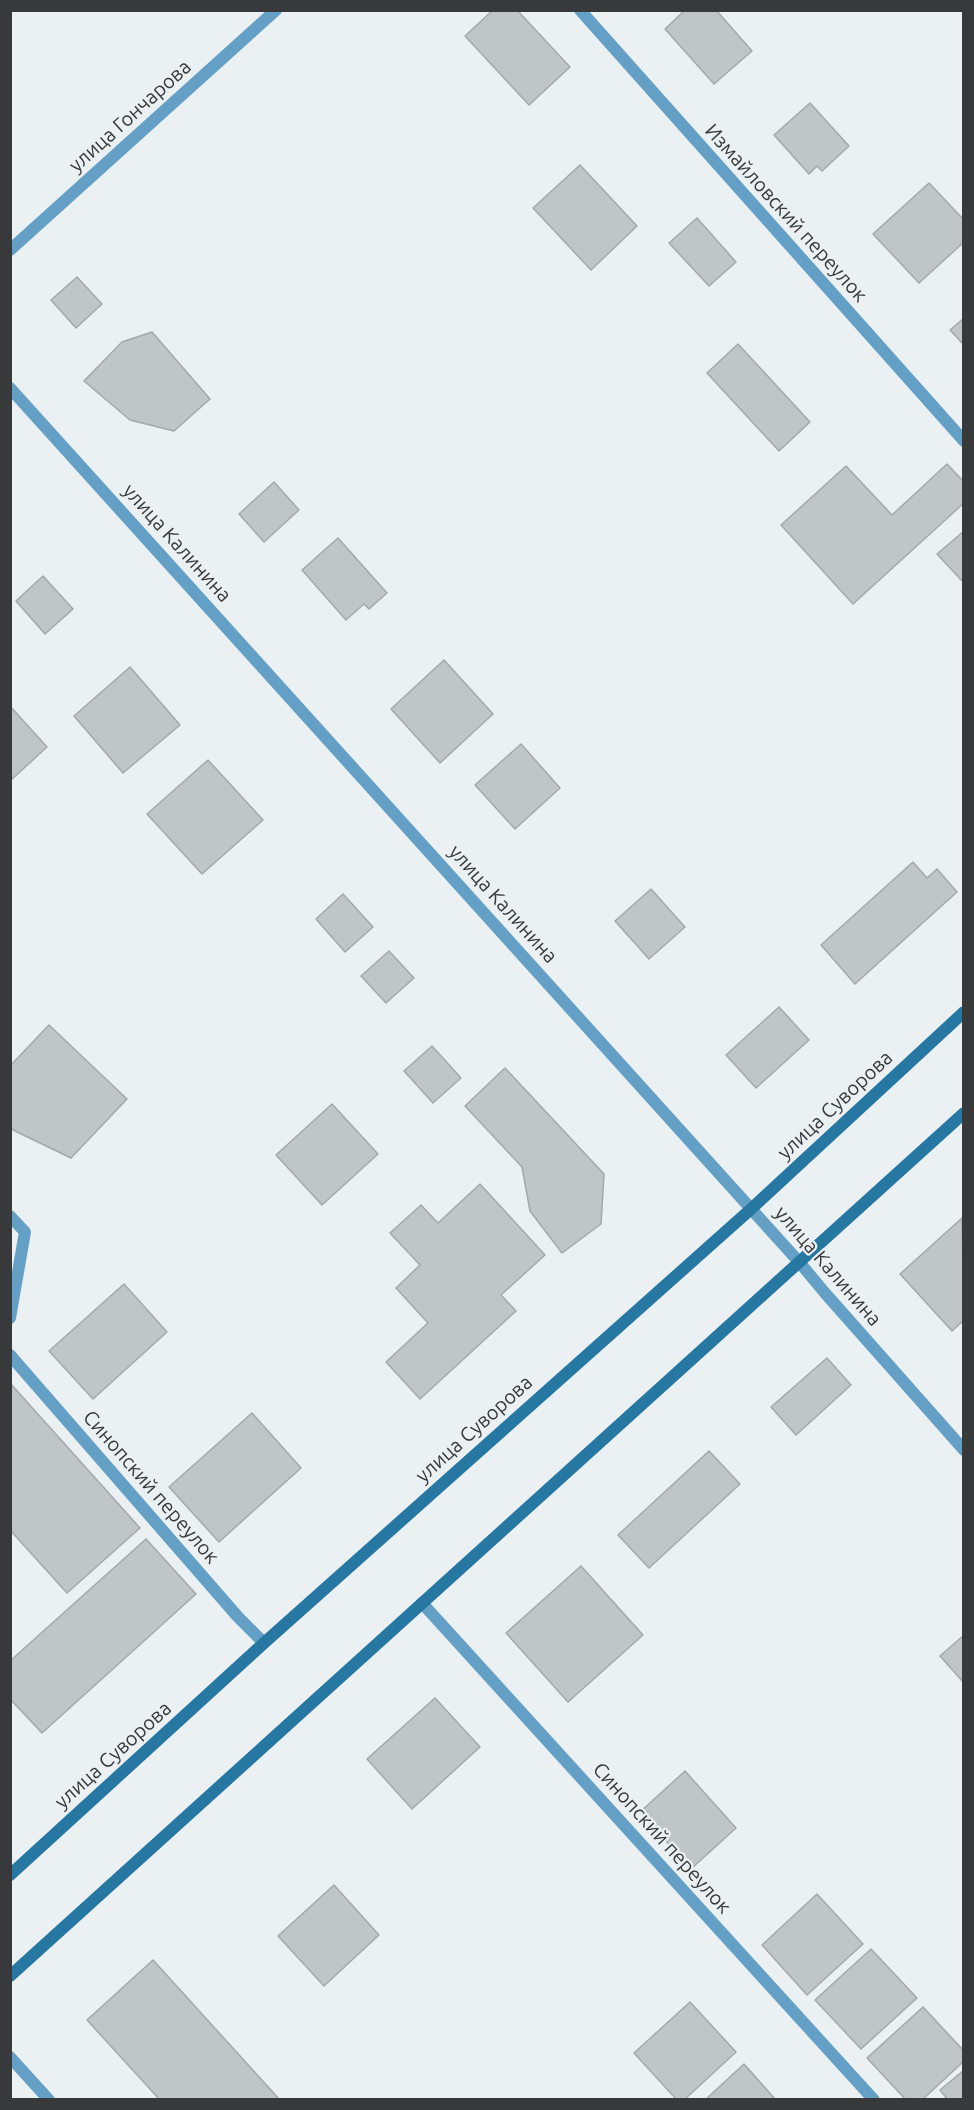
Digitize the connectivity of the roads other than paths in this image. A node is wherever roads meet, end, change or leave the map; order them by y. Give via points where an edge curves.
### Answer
1 (276, 10) edge
2 (580, 10) edge
3 (10, 249) edge
4 (10, 388) edge
5 (963, 441) edge
6 (963, 1012) edge
7 (963, 1113) edge
8 (751, 1209) junction
9 (10, 1216) edge
10 (801, 1263) junction
11 (10, 1318) edge
12 (10, 1355) edge
13 (963, 1450) edge
14 (422, 1603) junction
15 (264, 1643) junction
16 (10, 1875) edge
17 (10, 1976) edge
18 (10, 2057) edge
19 (49, 2100) edge
20 (874, 2100) edge

1 - 3 street, улица Гончарова
2 - 5 street, Измайловский переулок
4 - 8 street, улица Калинина
6 - 8 main road, улица Суворова
7 - 10 main road
8 - 10 street, улица Калинина
8 - 15 main road, улица Суворова
9 - 11 street via 25,1232
10 - 13 street, улица Калинина
10 - 14 main road
12 - 15 street, Синопский переулок
14 - 17 main road
14 - 20 street, Синопский переулок
15 - 16 main road, улица Суворова
18 - 19 street

